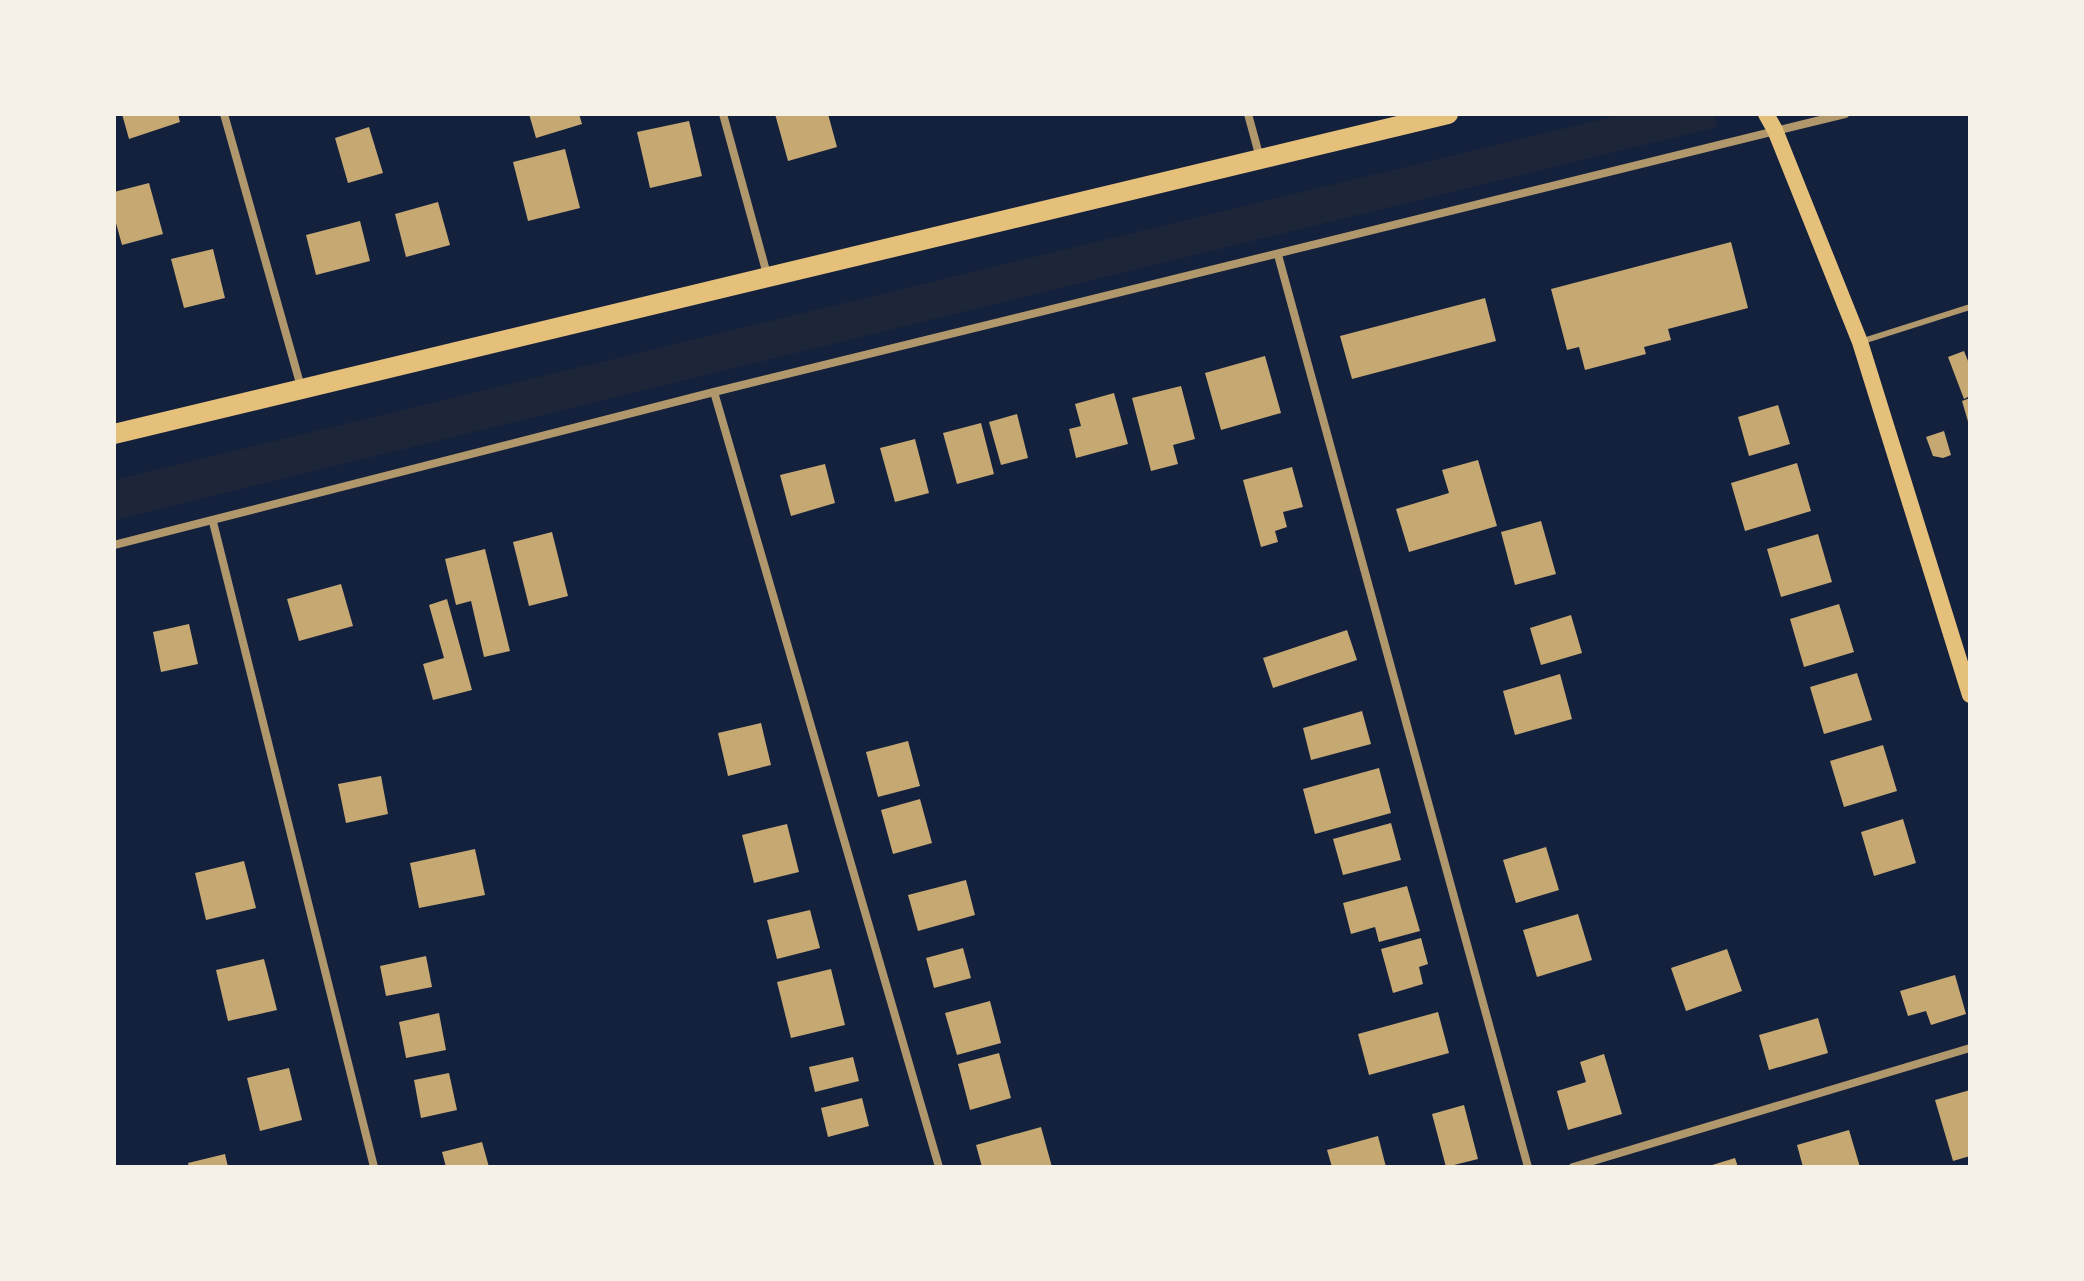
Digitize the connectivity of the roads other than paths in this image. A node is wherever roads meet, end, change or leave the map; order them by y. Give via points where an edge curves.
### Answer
1 (224, 114) edge
2 (723, 114) edge
3 (1248, 114) edge
4 (1448, 114) edge
5 (1766, 114) edge
6 (1845, 114) edge
7 (1775, 130) junction
8 (1261, 158) junction
9 (1278, 255) junction
10 (769, 279) junction
11 (1970, 307) edge
12 (1860, 342) junction
13 (301, 387) junction
14 (714, 392) junction
15 (114, 434) edge
16 (213, 522) junction
17 (114, 545) edge
18 (1970, 695) edge
19 (1970, 1048) edge
20 (374, 1167) edge
21 (939, 1167) edge
22 (1528, 1167) edge
23 (1573, 1167) edge

1 - 13 street
2 - 10 street
3 - 8 street
4 - 8 main road
5 - 7 main road
6 - 7 street
7 - 9 street
7 - 12 main road
8 - 10 main road
9 - 14 street
9 - 22 street
10 - 13 main road
11 - 12 lane
12 - 18 main road
13 - 15 main road
14 - 16 street
14 - 21 street
16 - 17 street
16 - 20 street
19 - 23 street

